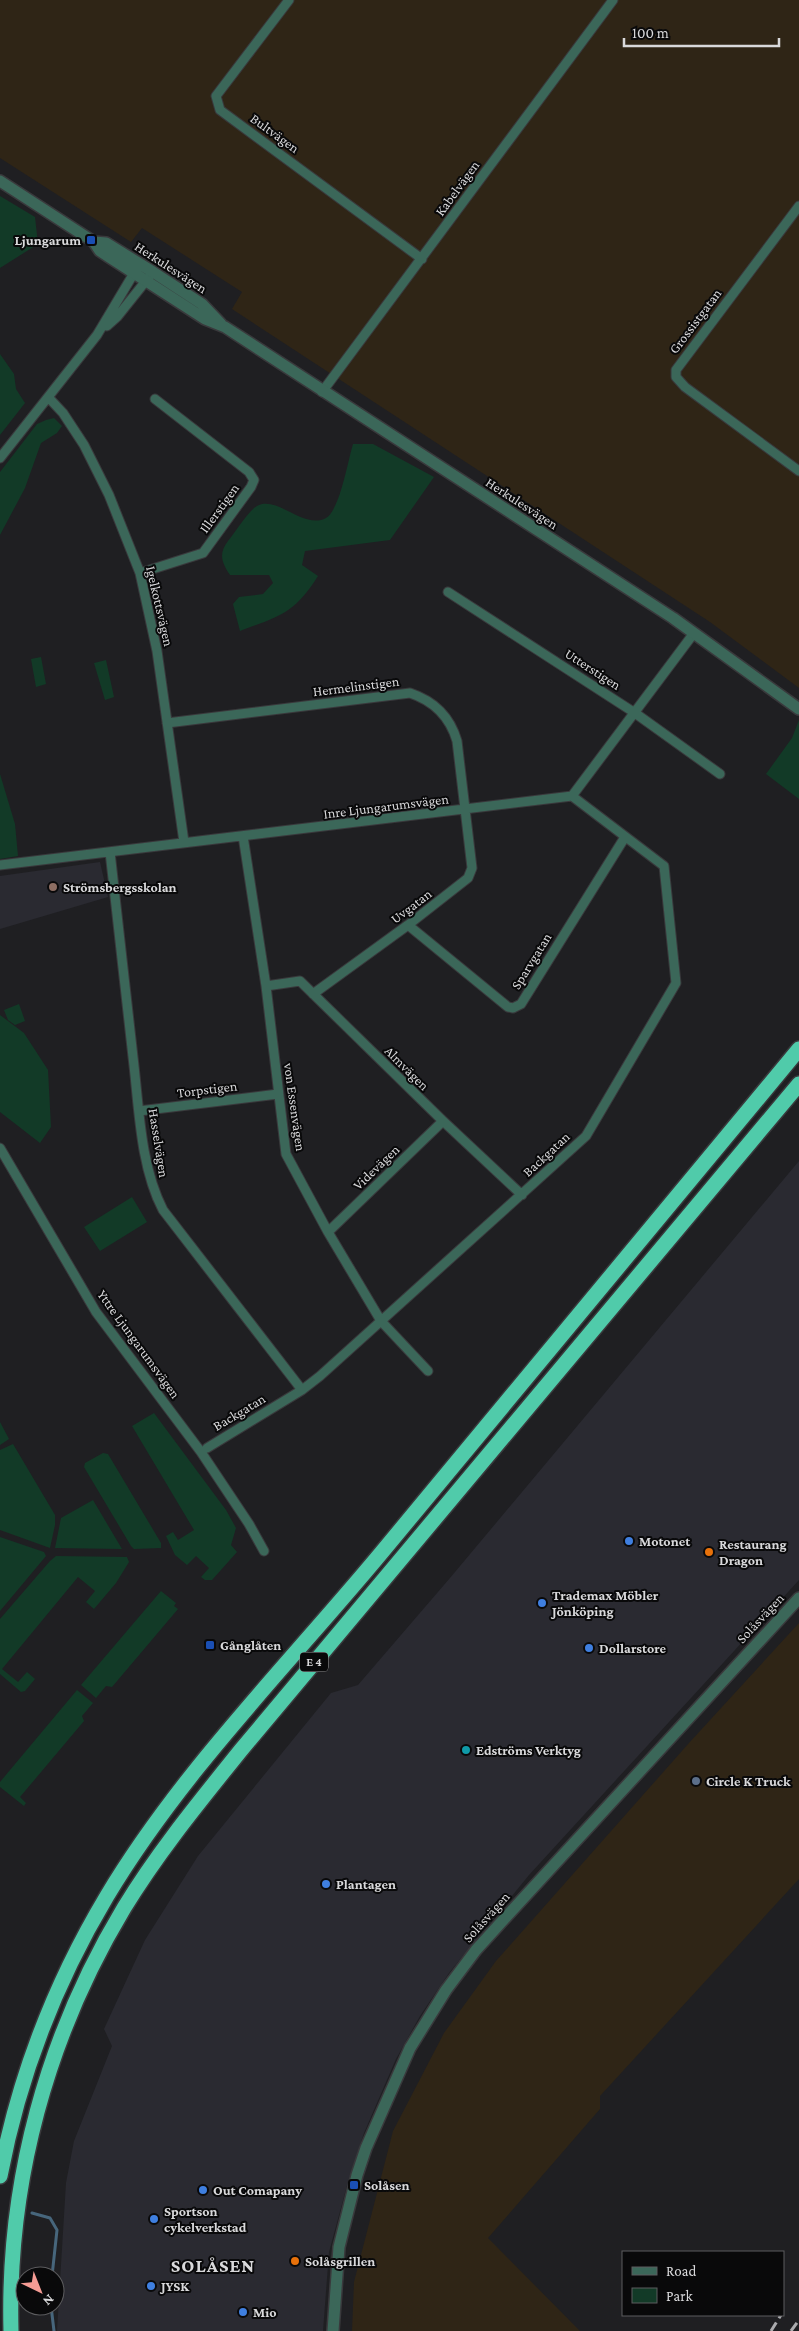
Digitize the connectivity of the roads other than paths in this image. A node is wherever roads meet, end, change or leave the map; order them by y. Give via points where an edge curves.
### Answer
1 (289, 0) edge
2 (613, 0) edge
3 (0, 181) edge
4 (799, 206) edge
5 (422, 259) junction
6 (137, 268) junction
7 (150, 276) junction
8 (97, 335) junction
9 (322, 392) junction
10 (48, 397) junction
11 (155, 398) dead end
12 (0, 458) edge
13 (799, 471) edge
14 (140, 574) junction
15 (448, 592) dead end
16 (694, 633) junction
17 (799, 709) edge
18 (635, 713) junction
19 (167, 723) junction
20 (720, 774) dead end
21 (572, 796) junction
22 (464, 810) junction
23 (243, 836) junction
24 (625, 837) junction
25 (184, 842) junction
26 (110, 852) junction
27 (0, 865) edge
28 (408, 925) junction
29 (266, 986) junction
30 (313, 994) junction
31 (799, 1050) edge
32 (799, 1084) edge
33 (278, 1094) junction
34 (139, 1111) junction
35 (442, 1122) junction
36 (0, 1148) edge
37 (522, 1195) junction
38 (328, 1232) junction
39 (381, 1321) junction
40 (428, 1371) dead end
41 (302, 1390) junction
42 (207, 1448) dead end
43 (264, 1551) dead end
44 (799, 1598) edge
45 (0, 2176) edge
46 (11, 2331) edge
47 (333, 2331) edge

1 - 5 street, Bultvägen via 216,96 220,110
2 - 5 street, Kabelvägen
3 - 6 street, Herkulesvägen via 94,242 100,251
4 - 13 street, Grossistgatan via 678,367 676,377
5 - 9 street, Kabelvägen
6 - 7 street, Herkulesvägen
6 - 8 street
7 - 8 street via 117,317
7 - 9 street, Herkulesvägen via 205,319 225,327
8 - 10 street
9 - 16 street, Herkulesvägen
10 - 12 street
10 - 14 street, Igelkottsvägen via 84,445 109,495
11 - 14 street, Illerstigen via 249,472 254,480 203,553
14 - 19 street, Igelkottsvägen via 157,650
15 - 18 street, Utterstigen
16 - 17 street, Herkulesvägen
16 - 18 street
18 - 20 street, Utterstigen
18 - 21 street
19 - 22 street, Hermelinstigen via 410,693 424,698 452,726 457,741
19 - 25 street, Igelkottsvägen
21 - 22 street, Inre Ljungarumsvägen
21 - 24 street, Backgatan
22 - 23 street, Inre Ljungarumsvägen
22 - 28 street, Uvgatan via 472,868 468,878
23 - 25 street, Inre Ljungarumsvägen
23 - 29 street, von Essenvägen
24 - 28 street, Sparvgatan via 520,1004 515,1007 508,1007
24 - 37 street, Backgatan via 664,866 676,983 586,1136
25 - 26 street, Inre Ljungarumsvägen
26 - 27 street, Inre Ljungarumsvägen
26 - 34 street, Hasselvägen
28 - 30 street, Uvgatan
29 - 30 street, Almvägen via 300,981
29 - 33 street, von Essenvägen
30 - 35 street, Almvägen
31 - 45 highway, E 4 via 162,1815 108,1894 74,1955 48,2012 9,2126
32 - 46 highway, E 4 via 240,1750 183,1822 124,1908 65,2025 31,2132 18,2202 11,2275
33 - 34 street, Torpstigen
33 - 38 street, von Essenvägen via 286,1154
34 - 41 street, Hasselvägen via 150,1179 163,1210
35 - 37 street, Almvägen
35 - 38 street, Videvägen
36 - 43 street, Yttre Ljungarumsvägen via 96,1312 201,1452
37 - 39 street, Backgatan
38 - 39 street, von Essenvägen
39 - 40 street, von Essenvägen
39 - 41 street, Backgatan
41 - 42 street, Backgatan
44 - 47 street, Solåsvägen via 476,1950 446,1990 410,2048 357,2175 339,2247

